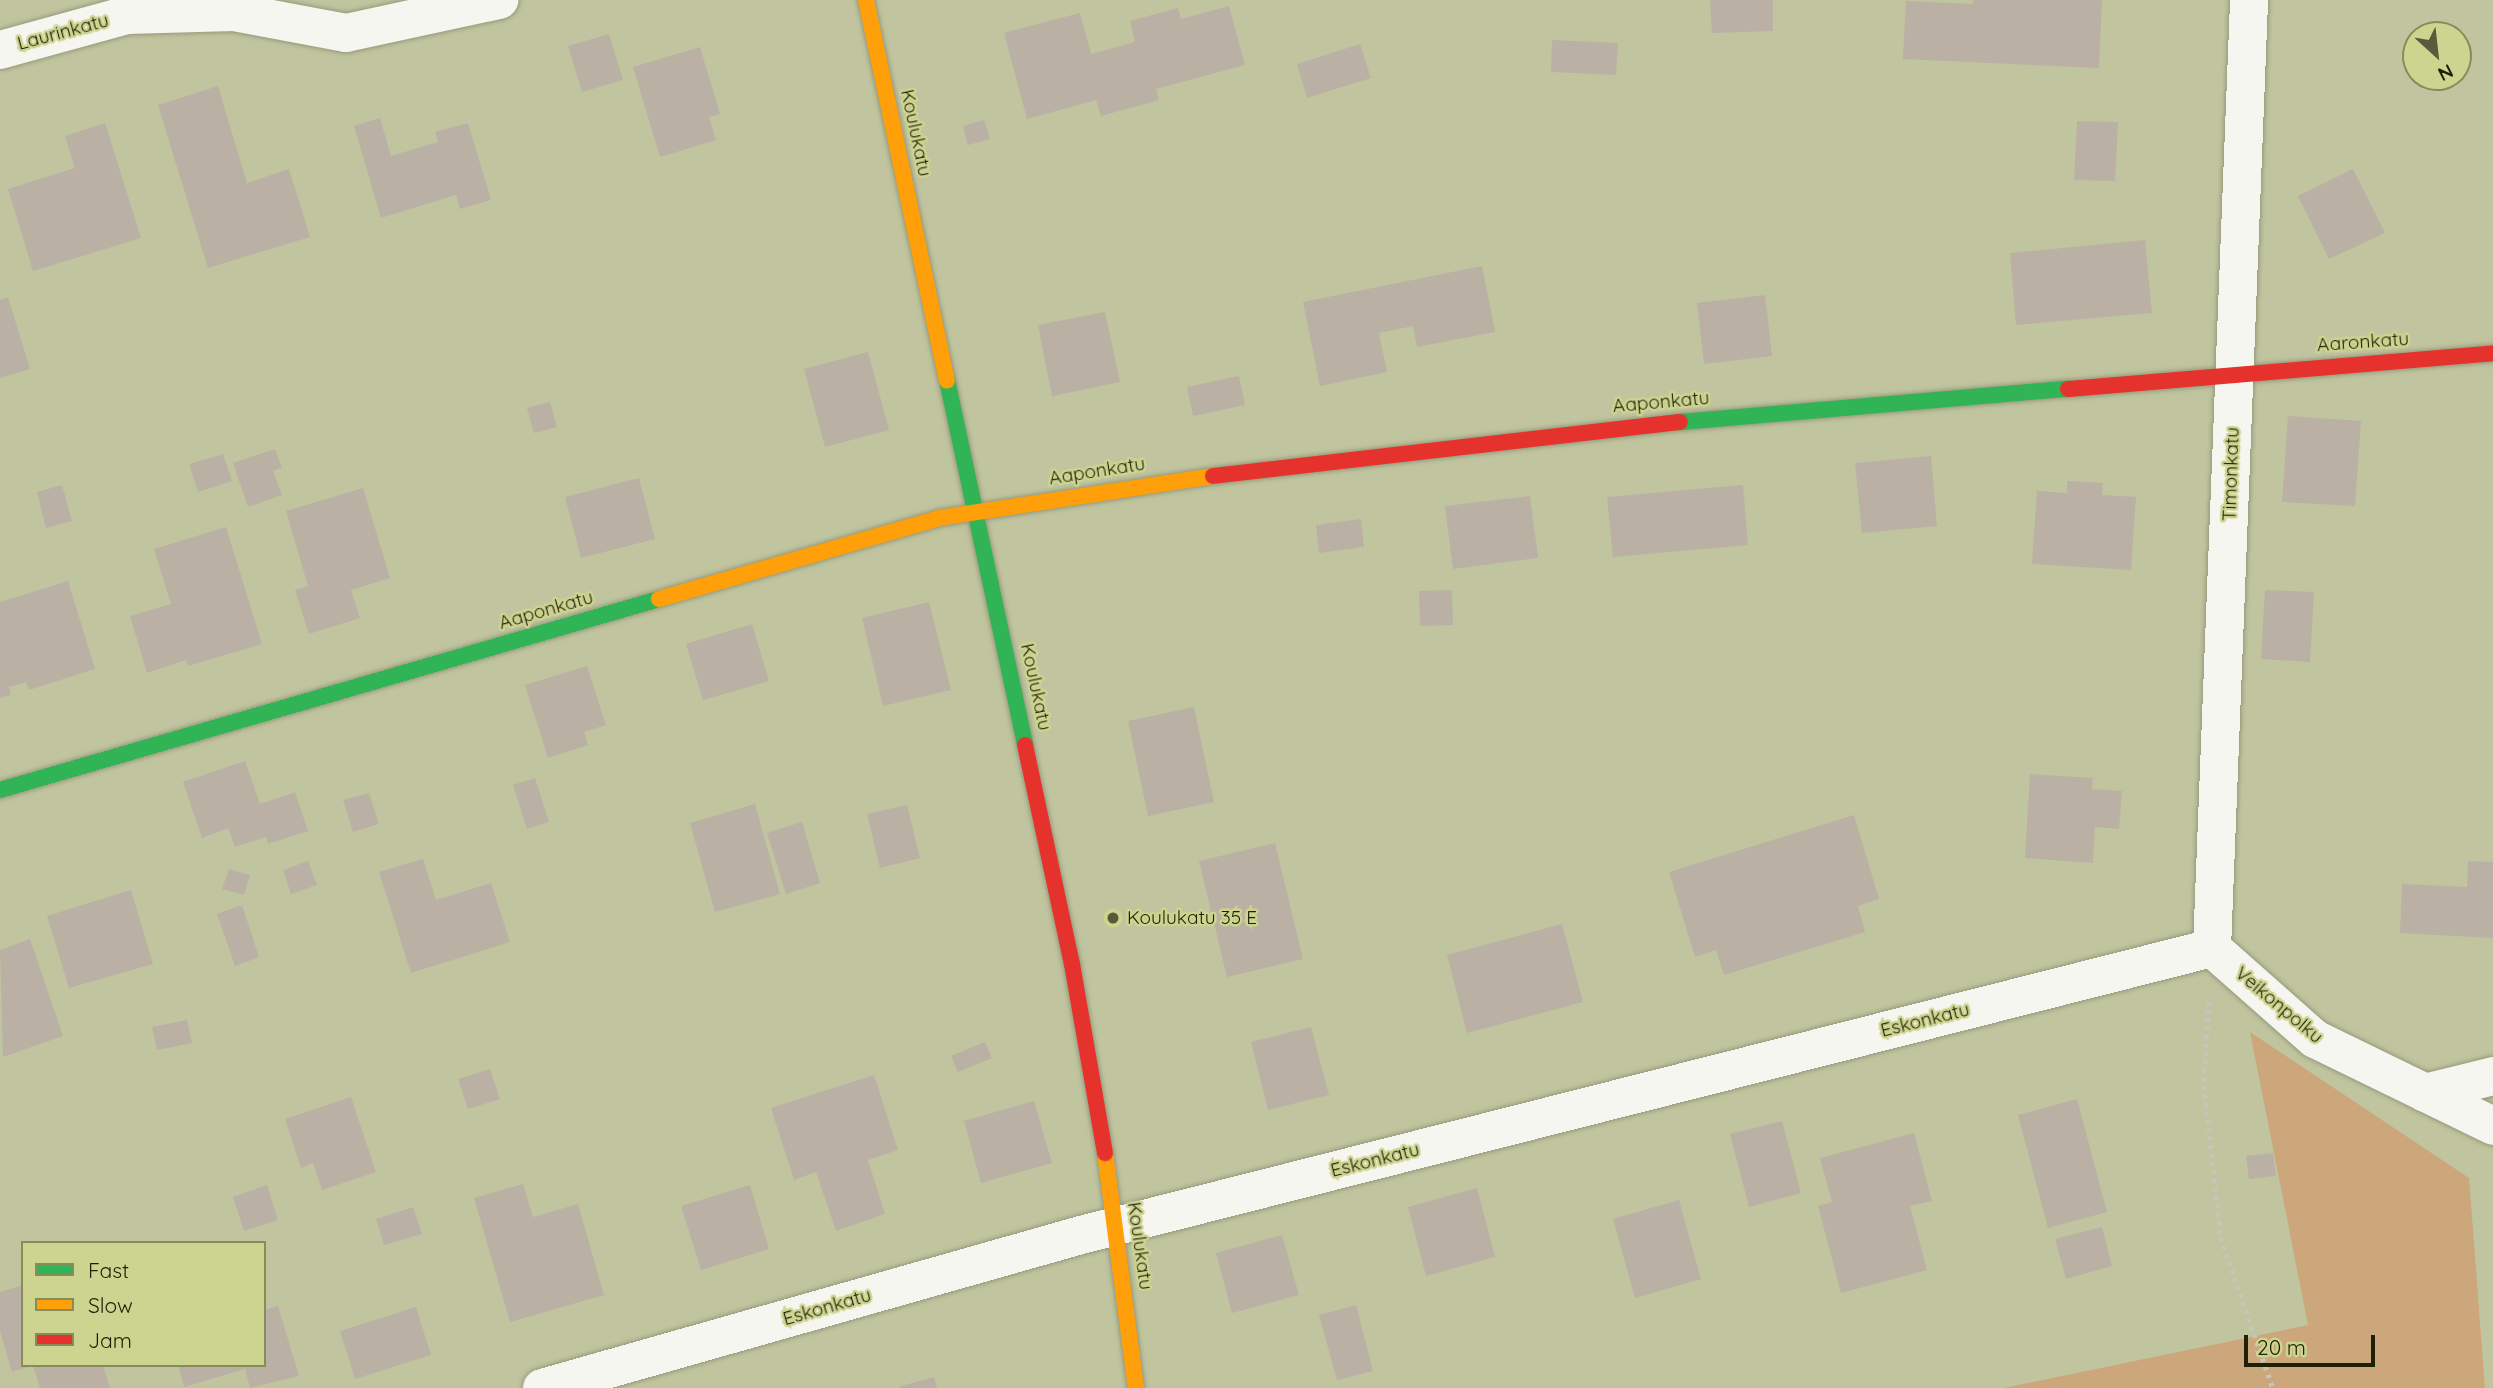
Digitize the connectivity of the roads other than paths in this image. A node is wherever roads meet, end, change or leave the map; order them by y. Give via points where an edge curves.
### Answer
1 (499, 0) edge
2 (866, 0) edge
3 (2249, 0) edge
4 (0, 50) edge
5 (2493, 353) edge
6 (2235, 373) junction
7 (978, 510) junction
8 (0, 790) edge
9 (2212, 947) junction
10 (2493, 1076) edge
11 (2425, 1093) junction
12 (2493, 1126) edge
13 (1117, 1225) junction
14 (542, 1388) edge
15 (1136, 1388) edge

1 - 4 street, Laurinkatu via 346,33 234,12 127,15
2 - 7 street, Koulukatu
3 - 6 street, Timonkatu
5 - 6 street, Aaronkatu
6 - 7 street, Aaponkatu via 1616,427 1122,487
6 - 9 street, Timonkatu
7 - 8 street, Aaponkatu
7 - 13 street, Koulukatu via 1072,964
9 - 11 street, Veikonpolku via 2315,1039
9 - 13 street, Eskonkatu
10 - 11 street
11 - 12 street, Veikonpolku
13 - 14 street, Eskonkatu
13 - 15 street, Koulukatu

